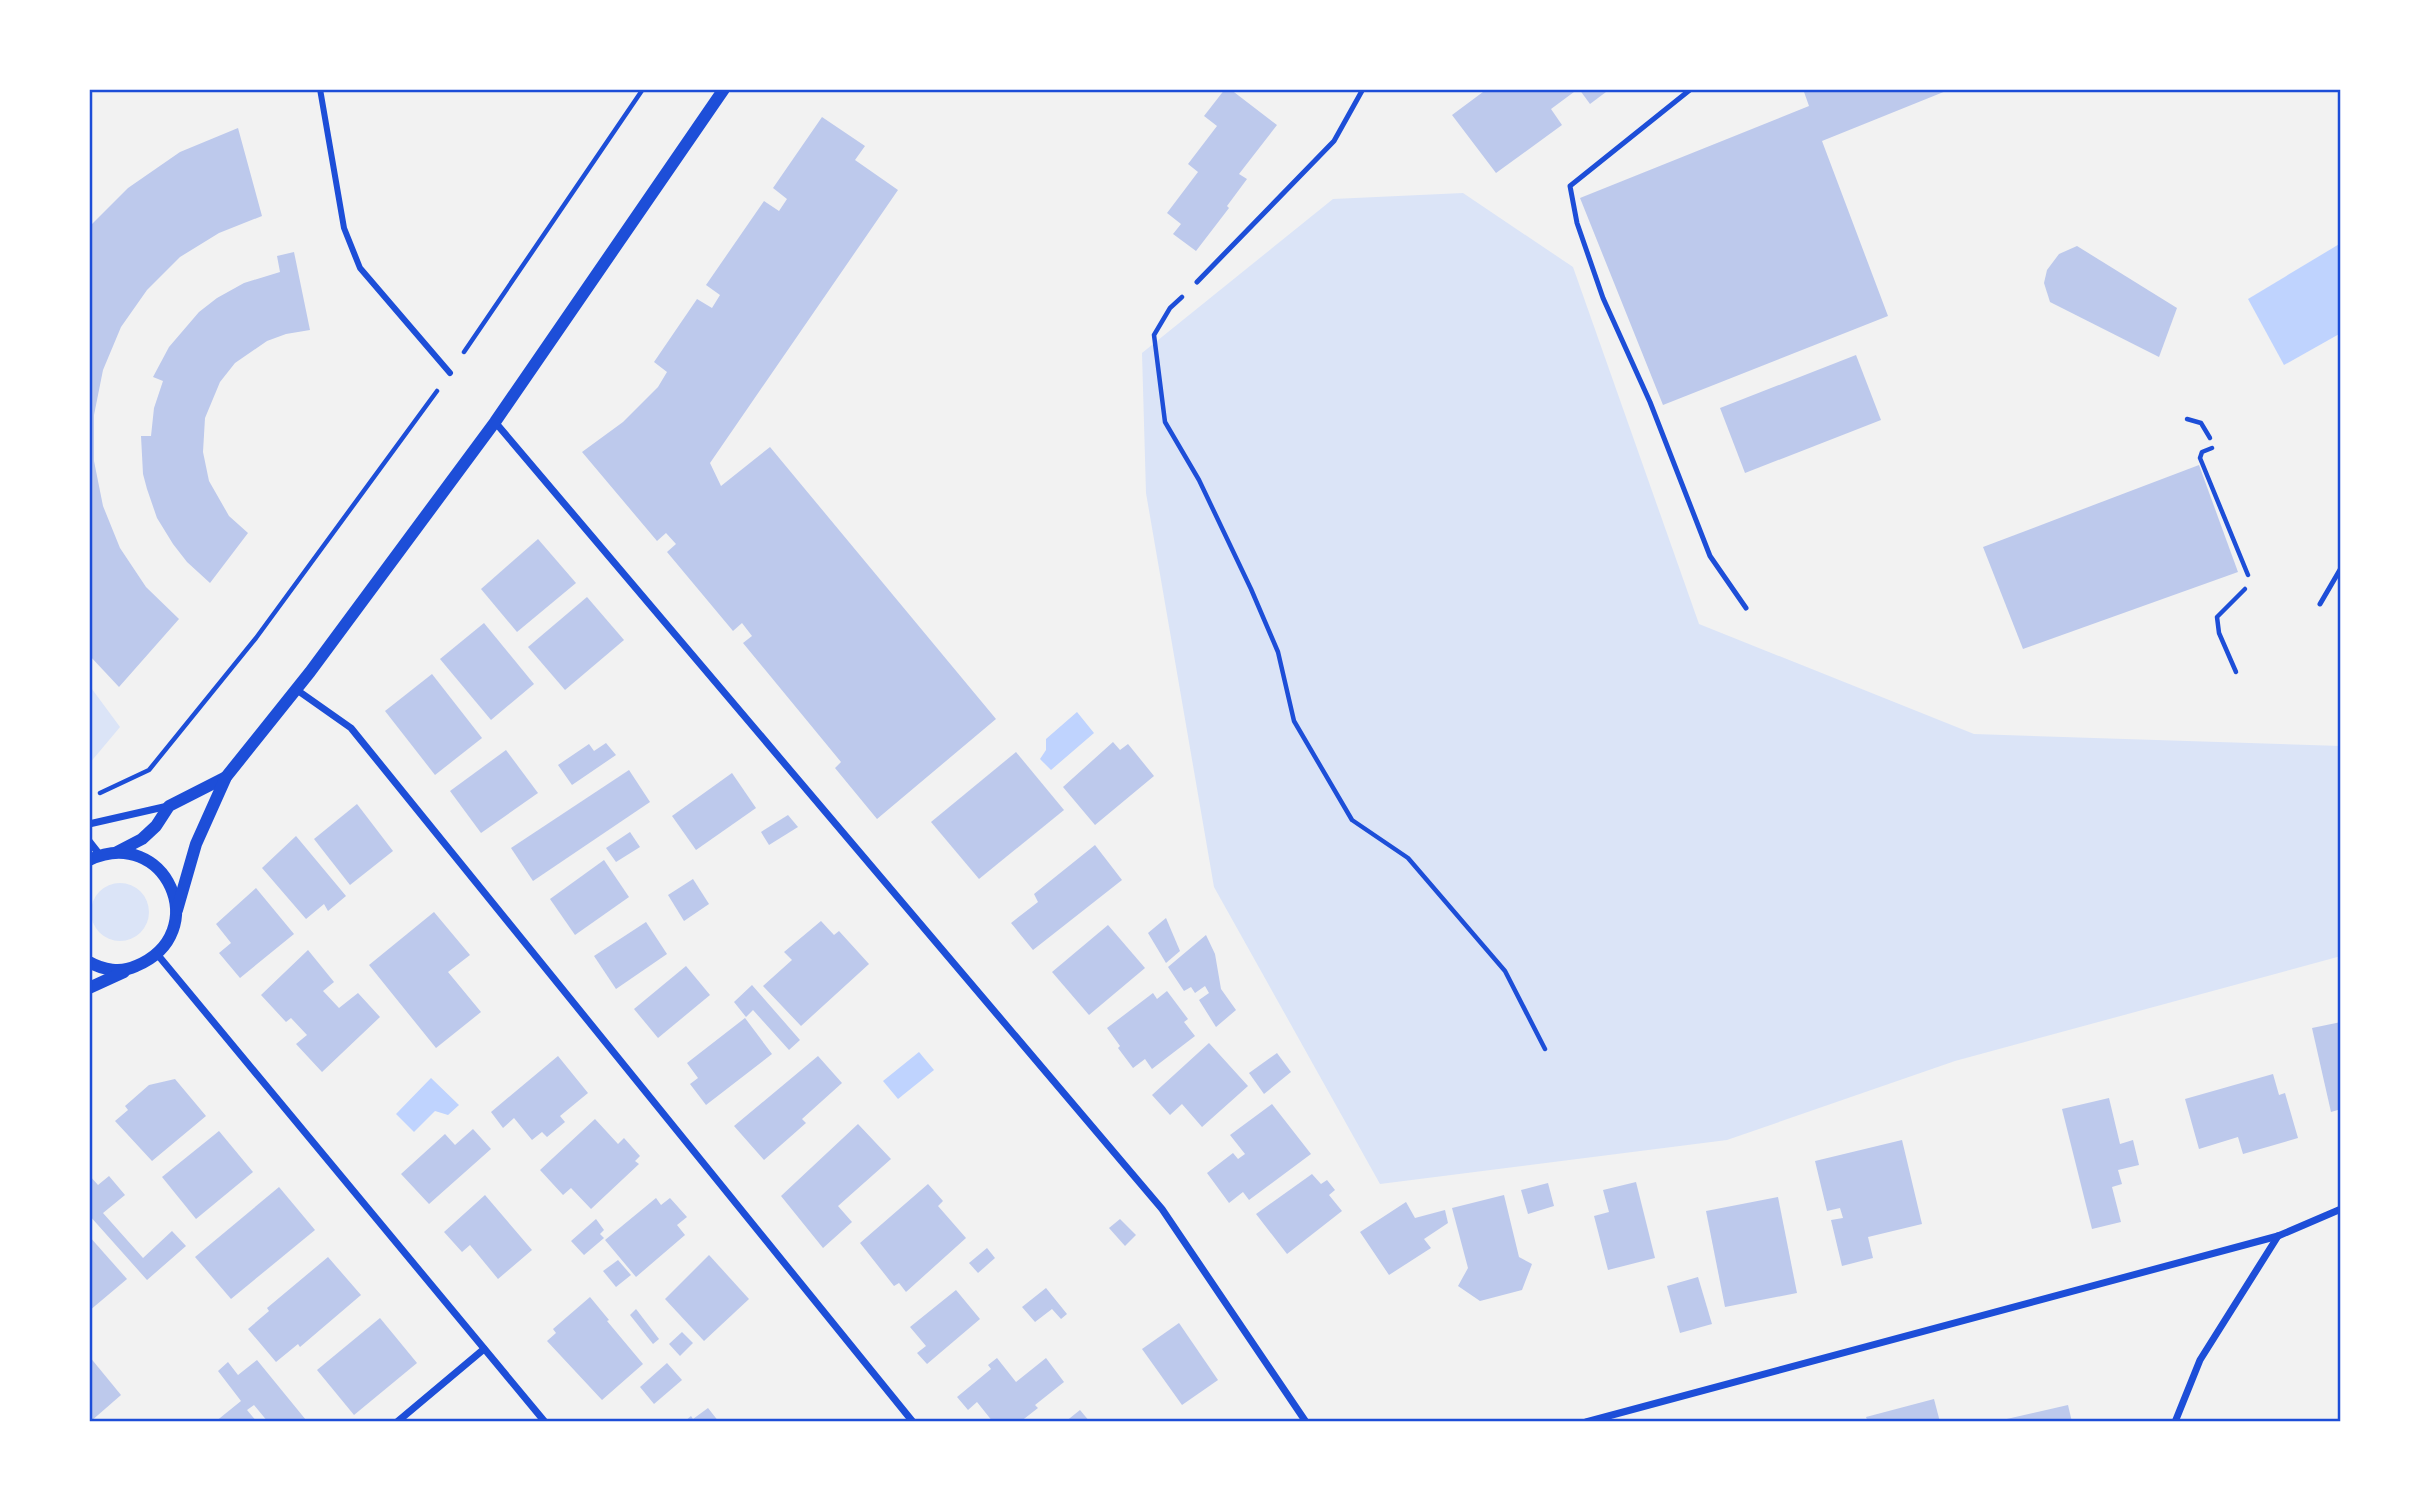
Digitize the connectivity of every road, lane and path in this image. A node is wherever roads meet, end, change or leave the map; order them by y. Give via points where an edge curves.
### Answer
1 (320, 89) edge
2 (643, 89) edge
3 (724, 89) edge
4 (1363, 89) edge
5 (1690, 89) edge
6 (1197, 282) joint
7 (450, 373) junction
8 (2187, 419) dead end
9 (495, 422) junction
10 (2210, 438) dead end
11 (2212, 448) dead end
12 (2341, 568) edge
13 (2248, 575) dead end
14 (2245, 589) dead end
15 (2320, 604) dead end
16 (1746, 608) dead end
17 (2236, 672) dead end
18 (297, 690) junction
19 (226, 777) junction
20 (93, 797) dead end
21 (169, 806) junction
22 (89, 824) edge
23 (89, 841) edge
24 (117, 852) junction
25 (95, 858) edge
26 (177, 910) junction
27 (156, 954) junction
28 (89, 962) edge
29 (131, 968) junction
30 (89, 988) edge
31 (1545, 1049) dead end
32 (2341, 1209) edge
33 (2278, 1236) junction
34 (484, 1349) junction
35 (397, 1422) edge
36 (545, 1422) edge
37 (913, 1422) edge
38 (1306, 1422) edge
39 (1586, 1422) edge
40 (2175, 1422) edge

1 - 7 street via 344,228 360,268
2 - 7 path
3 - 9 street
4 - 6 lane via 1334,141
5 - 16 lane via 1570,186 1577,223 1603,298 1650,402 1710,556
6 - 31 path via 1170,308 1154,335 1165,422 1199,480 1251,589 1278,652 1294,722 1352,820 1408,858 1505,971
7 - 20 path via 256,638 149,770
8 - 10 path via 2201,422
9 - 18 street
9 - 38 street via 1163,1209
11 - 13 path via 2200,458
12 - 15 lane
14 - 17 path via 2217,617
18 - 19 street
18 - 37 street via 351,728
19 - 21 street
19 - 26 street via 196,844
21 - 22 street
21 - 24 street via 142,839
23 - 25 street
24 - 25 street
24 - 26 street via 152,863 165,876
26 - 27 street via 174,930
27 - 29 street
27 - 34 street
28 - 29 street via 113,970
29 - 30 street
32 - 33 street
33 - 39 street
33 - 40 street via 2200,1360
34 - 35 street
34 - 36 street

